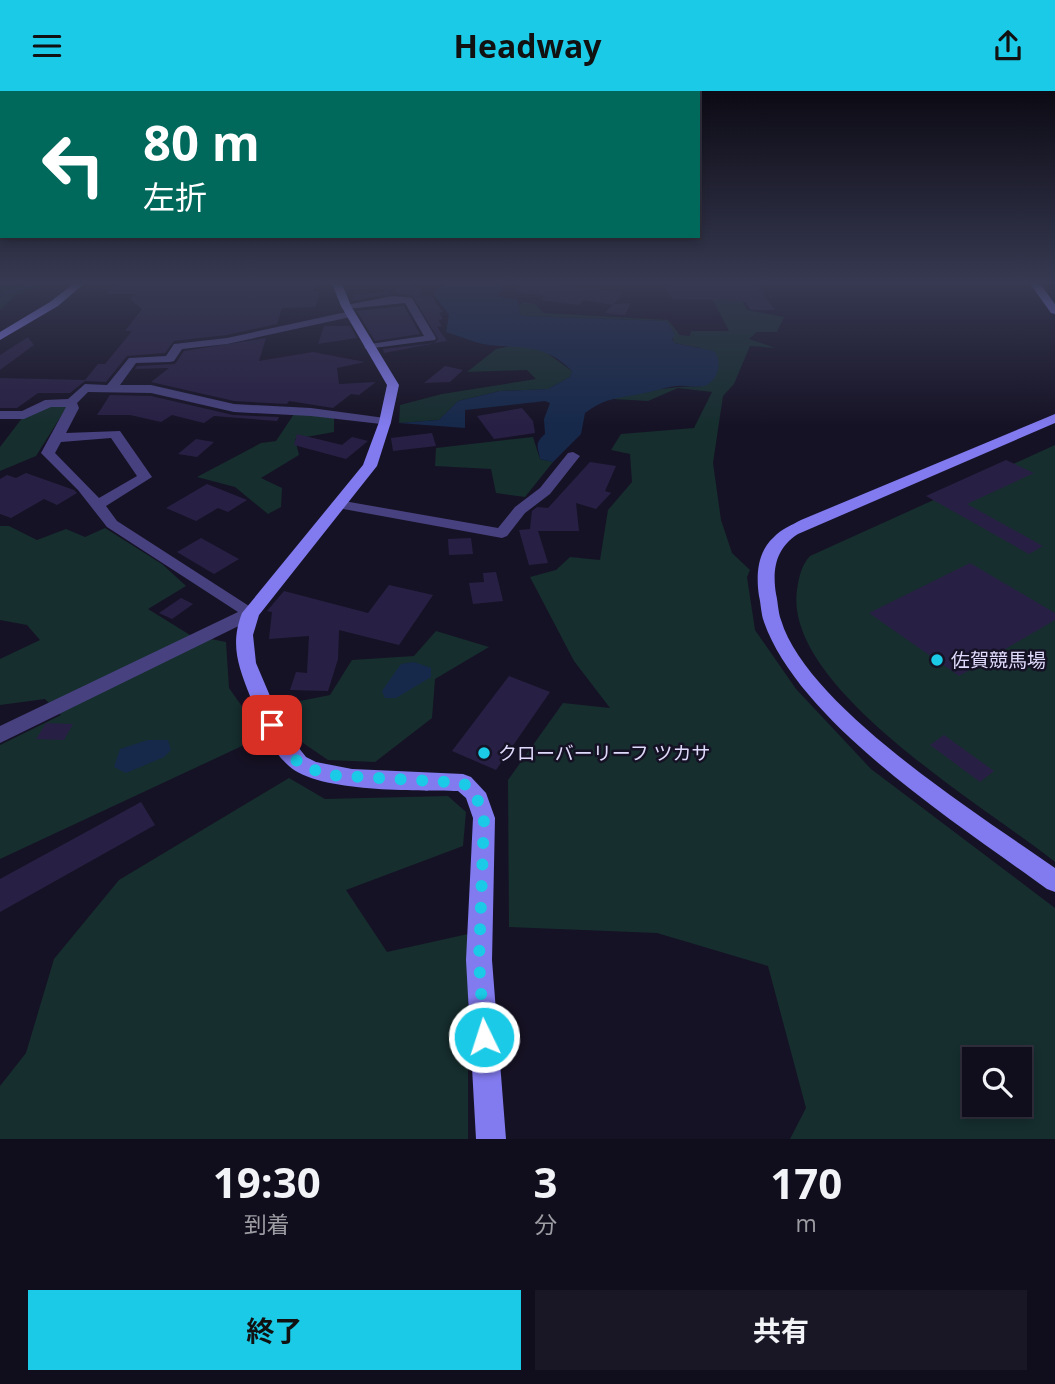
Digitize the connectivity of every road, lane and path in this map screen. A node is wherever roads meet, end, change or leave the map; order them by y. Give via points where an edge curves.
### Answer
1 (271, 330) edge
2 (360, 330) edge
3 (426, 330) edge
4 (370, 347) junction
5 (111, 389) junction
6 (71, 403) junction
7 (0, 415) edge
8 (1055, 418) edge
9 (385, 422) junction
10 (55, 438) junction
11 (573, 456) dead end
12 (338, 504) junction
13 (97, 505) junction
14 (251, 613) junction
15 (0, 735) edge
16 (1055, 881) edge
17 (491, 1139) edge

1 - 5 street via 228,341 178,346 170,359 133,360
2 - 4 street
3 - 4 street via 431,338
4 - 9 street via 393,385
5 - 6 street via 85,388
5 - 9 street via 151,389 234,408
6 - 7 street via 49,403 24,415
6 - 10 street via 73,408
8 - 16 street via 806,523 778,541 766,568 764,597 773,626 791,657 862,740
9 - 12 street via 370,466
10 - 13 street via 48,453
10 - 13 street via 115,434 145,477
11 - 12 street via 502,533
12 - 14 street
13 - 14 street via 112,524
14 - 15 street
14 - 17 street via 241,635 245,660 272,725 299,764 328,775 463,783 475,793 484,818 479,960

